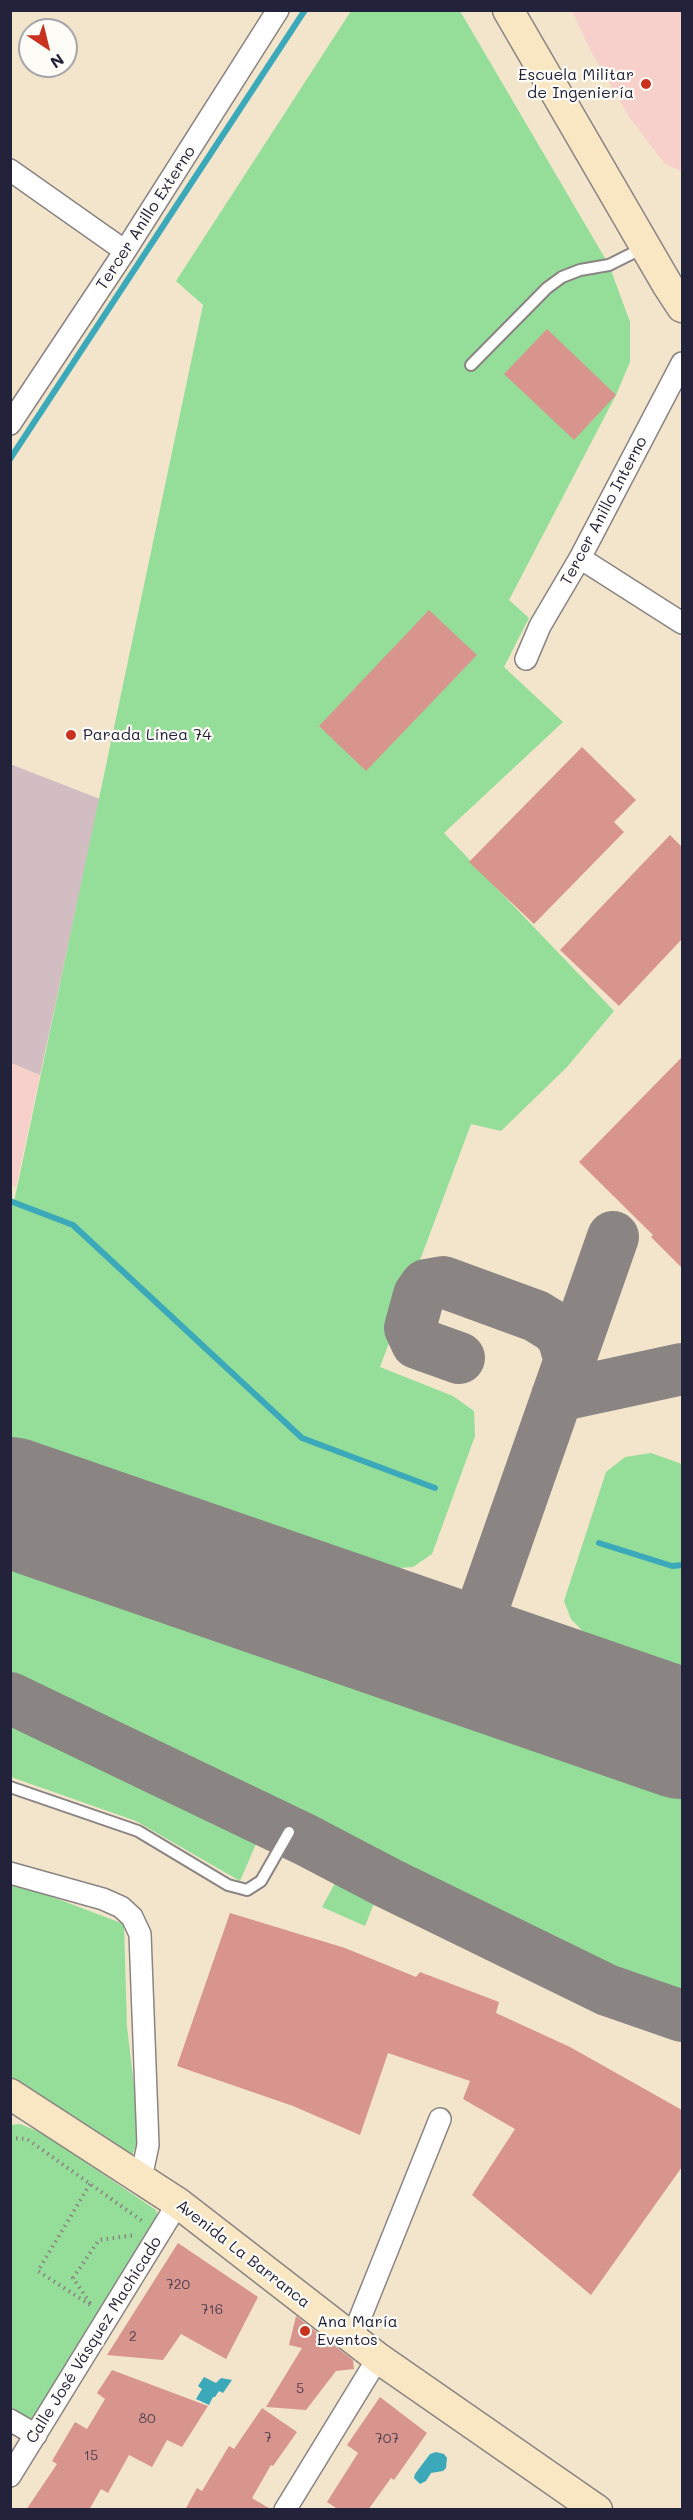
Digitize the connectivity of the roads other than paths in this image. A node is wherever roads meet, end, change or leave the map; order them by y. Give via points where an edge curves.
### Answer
1 (278, 10) edge
2 (508, 10) edge
3 (10, 170) edge
4 (645, 247) junction
5 (125, 251) junction
6 (682, 307) edge
7 (471, 365) dead end
8 (681, 371) edge
9 (10, 424) edge
10 (580, 558) junction
11 (682, 623) edge
12 (526, 659) dead end
13 (10, 1786) edge
14 (290, 1832) dead end
15 (10, 1872) edge
16 (10, 2094) edge
17 (10, 2114) edge
18 (440, 2119) dead end
19 (62, 2126) junction
20 (141, 2178) junction
21 (178, 2203) junction
22 (352, 2338) junction
23 (378, 2358) junction
24 (10, 2420) edge
25 (36, 2436) junction
26 (10, 2476) edge
27 (594, 2509) edge
28 (285, 2510) edge

1 - 5 street, Tercer Anillo Externo
2 - 4 street
3 - 5 street
4 - 6 street
4 - 7 lane via 609,265 562,277
5 - 9 street, Tercer Anillo Externo
8 - 10 street, Tercer Anillo Interno
10 - 11 street
10 - 12 street, Tercer Anillo Interno via 540,626
13 - 14 lane via 138,1831 228,1886 247,1890 261,1881
15 - 20 street via 121,1907 132,1917 140,1934 148,2145
16 - 19 street, Avenida La Barranca
17 - 19 street, Avenida La Barranca
18 - 22 street
19 - 20 street, Avenida La Barranca
20 - 21 street, Avenida La Barranca
21 - 22 street, Avenida La Barranca
21 - 25 street, Calle José Vásquez Machicado
22 - 23 street, Avenida La Barranca
23 - 27 street, Avenida La Barranca
23 - 28 street
24 - 25 street
25 - 26 street, Calle José Vásquez Machicado

